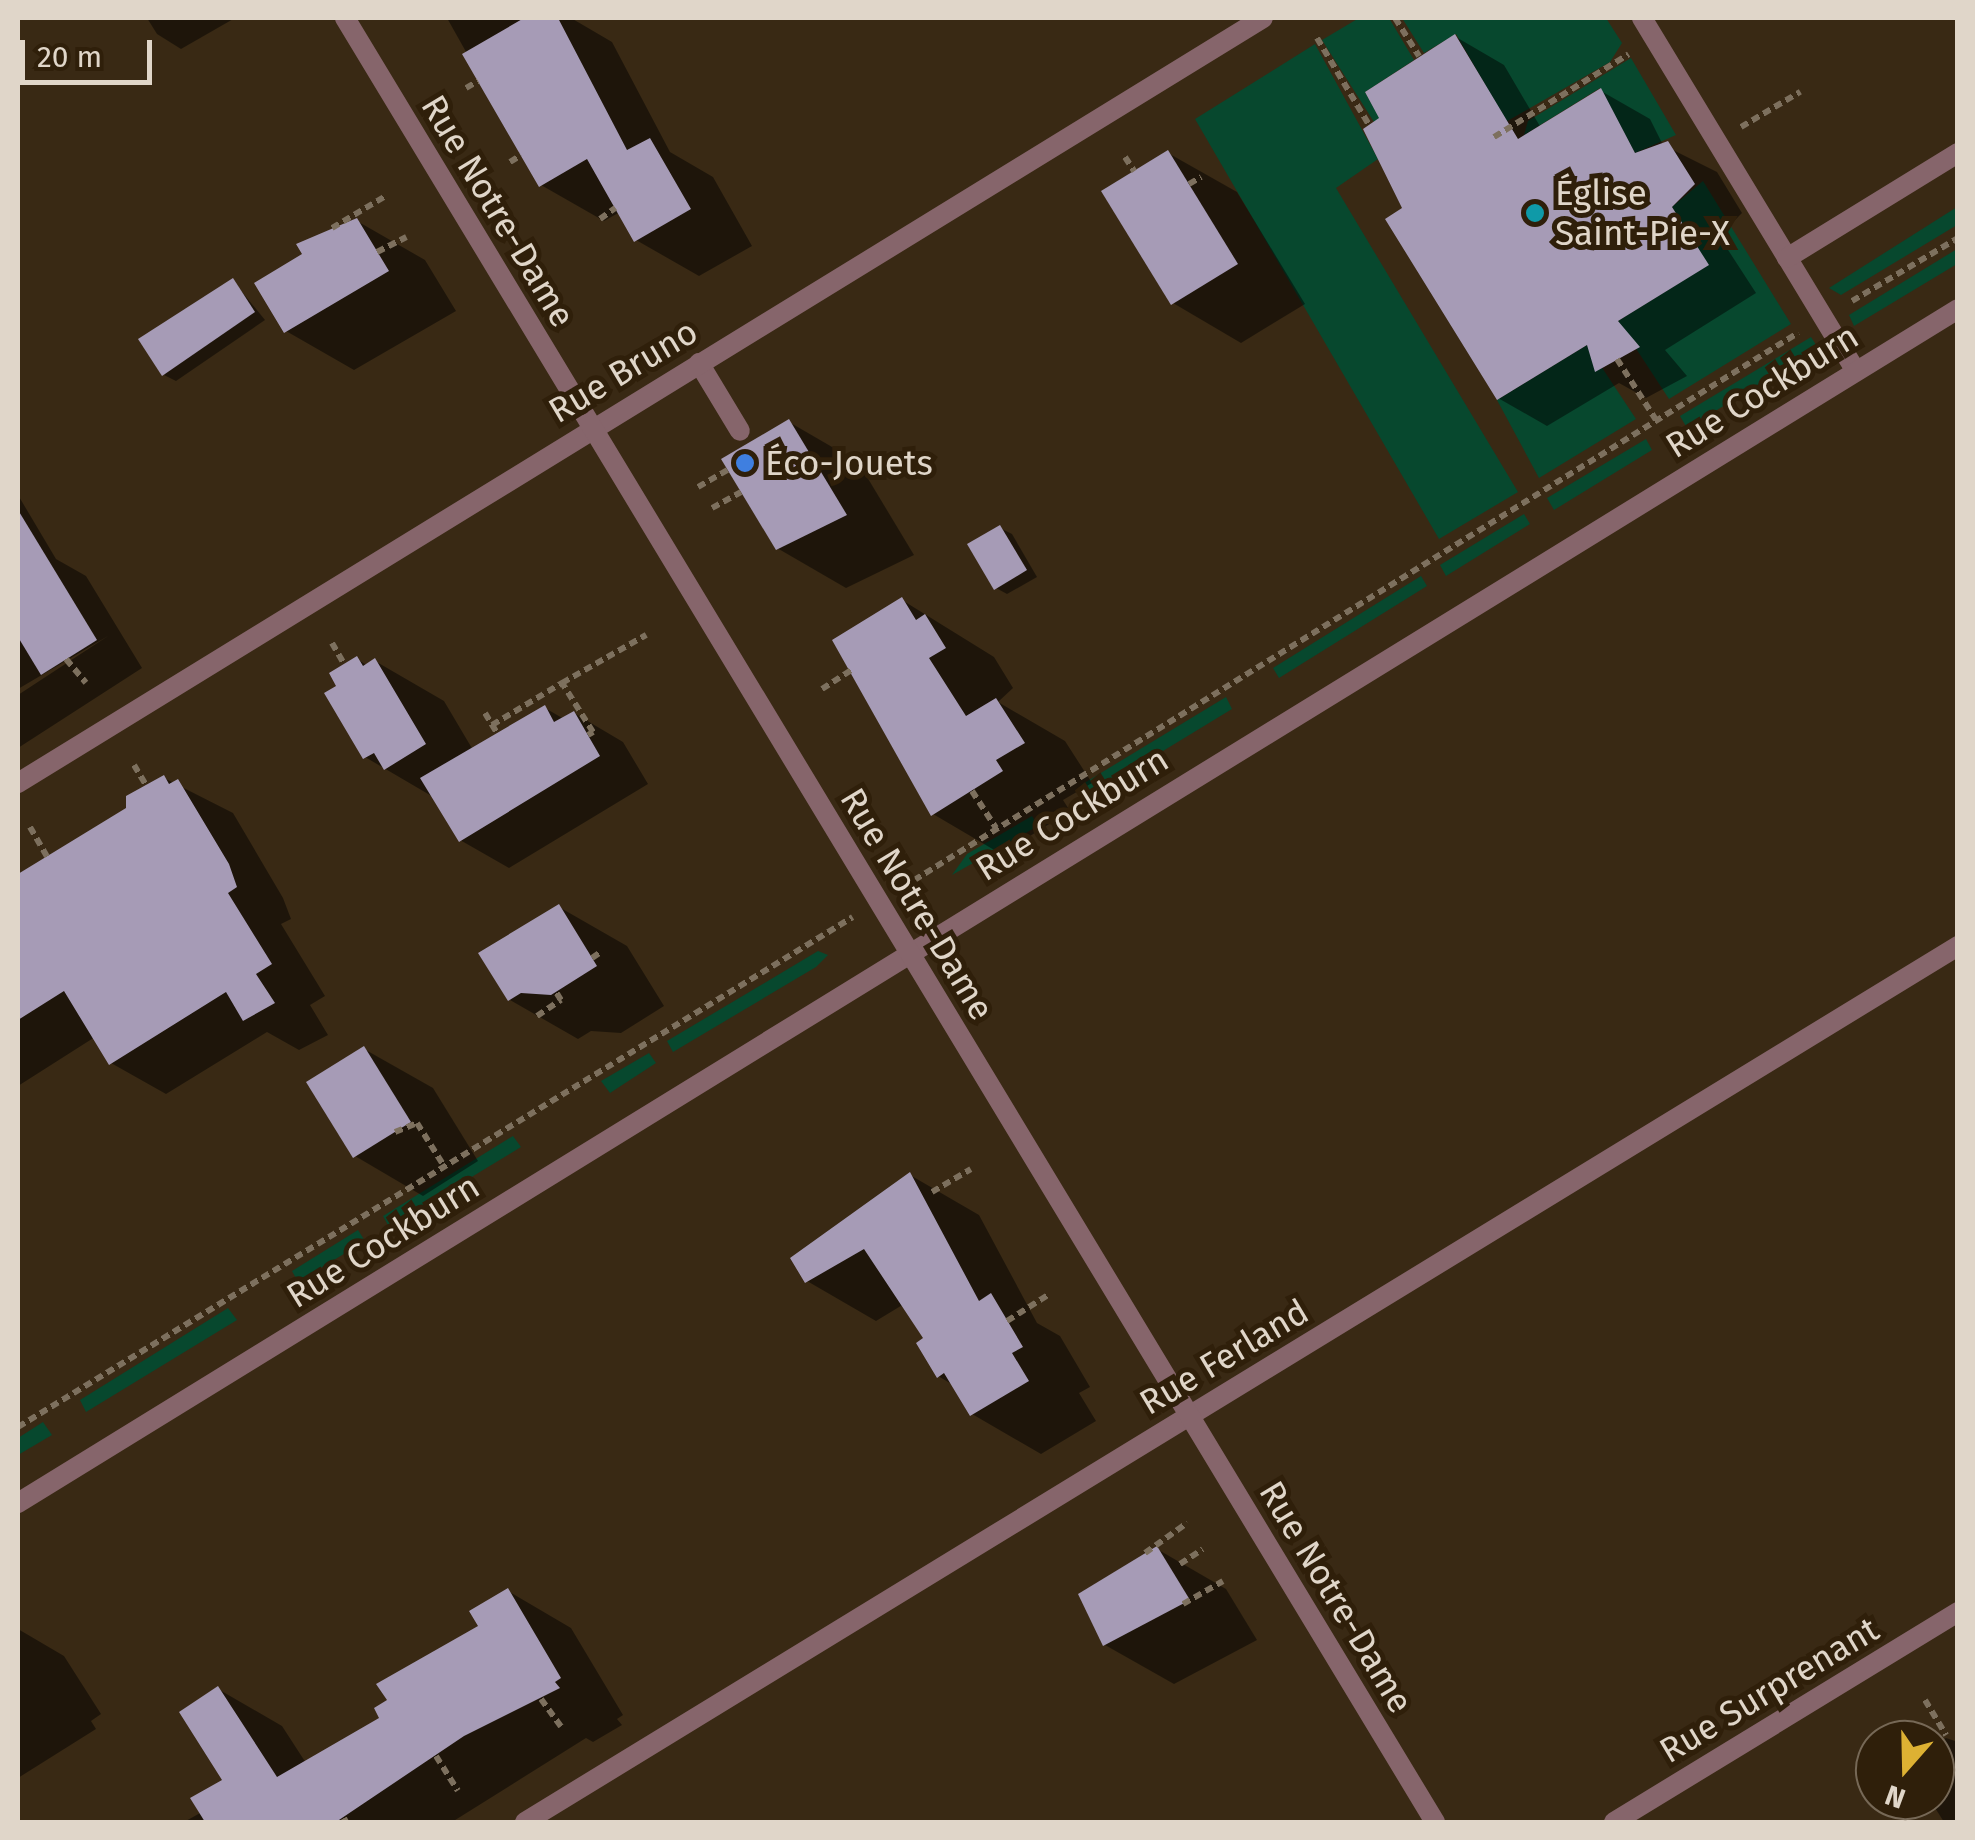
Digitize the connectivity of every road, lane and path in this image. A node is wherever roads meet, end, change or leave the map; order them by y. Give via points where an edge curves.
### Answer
1 (345, 18) edge
2 (1263, 18) edge
3 (1396, 18) edge
4 (1642, 18) edge
5 (1317, 38) dead end
6 (1632, 52) dead end
7 (1419, 56) dead end
8 (478, 81) dead end
9 (466, 88) dead end
10 (1800, 92) dead end
11 (1750, 121) dead end
12 (1370, 125) dead end
13 (1494, 138) dead end
14 (1958, 153) edge
15 (521, 155) dead end
16 (1125, 157) dead end
17 (510, 162) dead end
18 (1134, 171) dead end
19 (1201, 176) dead end
20 (1189, 184) dead end
21 (384, 198) dead end
22 (615, 208) dead end
23 (600, 218) dead end
24 (332, 228) dead end
25 (406, 237) dead end
26 (1958, 238) edge
27 (378, 252) dead end
28 (1788, 258) junction
29 (1844, 306) dead end
30 (1958, 309) edge
31 (1803, 330) dead end
32 (1617, 359) dead end
33 (699, 363) junction
34 (1856, 372) junction
35 (1656, 420) junction
36 (589, 430) junction
37 (740, 431) dead end
38 (728, 470) dead end
39 (698, 487) dead end
40 (741, 492) dead end
41 (712, 508) dead end
42 (646, 636) dead end
43 (332, 642) dead end
44 (66, 659) dead end
45 (344, 664) dead end
46 (851, 670) dead end
47 (86, 683) dead end
48 (562, 683) junction
49 (822, 689) dead end
50 (485, 713) dead end
51 (588, 735) dead end
52 (134, 765) dead end
53 (18, 783) edge
54 (146, 785) dead end
55 (972, 791) dead end
56 (30, 827) dead end
57 (996, 828) junction
58 (47, 856) dead end
59 (934, 868) dead end
60 (828, 933) dead end
61 (1958, 946) edge
62 (602, 952) dead end
63 (910, 954) junction
64 (592, 958) dead end
65 (556, 992) dead end
66 (537, 1016) dead end
67 (395, 1132) dead end
68 (444, 1166) junction
69 (971, 1169) dead end
70 (932, 1192) dead end
71 (1048, 1295) dead end
72 (1008, 1321) dead end
73 (1189, 1416) junction
74 (18, 1428) edge
75 (18, 1503) edge
76 (1187, 1523) dead end
77 (1203, 1550) dead end
78 (1145, 1553) dead end
79 (1180, 1564) dead end
80 (1222, 1580) dead end
81 (1183, 1604) dead end
82 (1958, 1612) edge
83 (541, 1699) dead end
84 (1925, 1700) dead end
85 (1937, 1720) edge
86 (561, 1727) dead end
87 (436, 1756) dead end
88 (458, 1790) dead end
89 (525, 1822) edge
90 (1436, 1822) edge
91 (1614, 1822) edge

1 - 36 street, Rue Notre-Dame
2 - 33 street, Rue Bruno
3 - 7 path
4 - 28 street
5 - 12 path
6 - 13 path
8 - 9 path
10 - 11 path
14 - 28 street
15 - 17 path
16 - 18 path
19 - 20 path
21 - 24 path
22 - 23 path
25 - 27 path
26 - 29 path, Rue Cockburn
28 - 34 street
30 - 34 street, Rue Cockburn
31 - 35 path, Rue Cockburn
32 - 35 path
33 - 36 street, Rue Bruno
33 - 37 street
34 - 63 street, Rue Cockburn
35 - 57 path, Rue Cockburn
36 - 53 street, Rue Bruno
36 - 63 street, Rue Notre-Dame
38 - 39 path
40 - 41 path
42 - 48 path
43 - 45 path
44 - 47 path
46 - 49 path
48 - 50 path via 495,729
48 - 51 path via 593,732
52 - 54 path
55 - 57 path
56 - 58 path
57 - 59 path, Rue Cockburn
60 - 68 path, Rue Cockburn
61 - 73 street, Rue Ferland
62 - 64 path
63 - 73 street, Rue Notre-Dame
63 - 75 street, Rue Cockburn
65 - 66 path via 561,1000
67 - 68 path via 417,1123
68 - 74 path, Rue Cockburn
69 - 70 path
71 - 72 path
73 - 89 street, Rue Ferland
73 - 90 street, Rue Notre-Dame
76 - 78 path
77 - 79 path
80 - 81 path
82 - 91 street, Rue Surprenant
83 - 86 path
84 - 85 path
87 - 88 path

